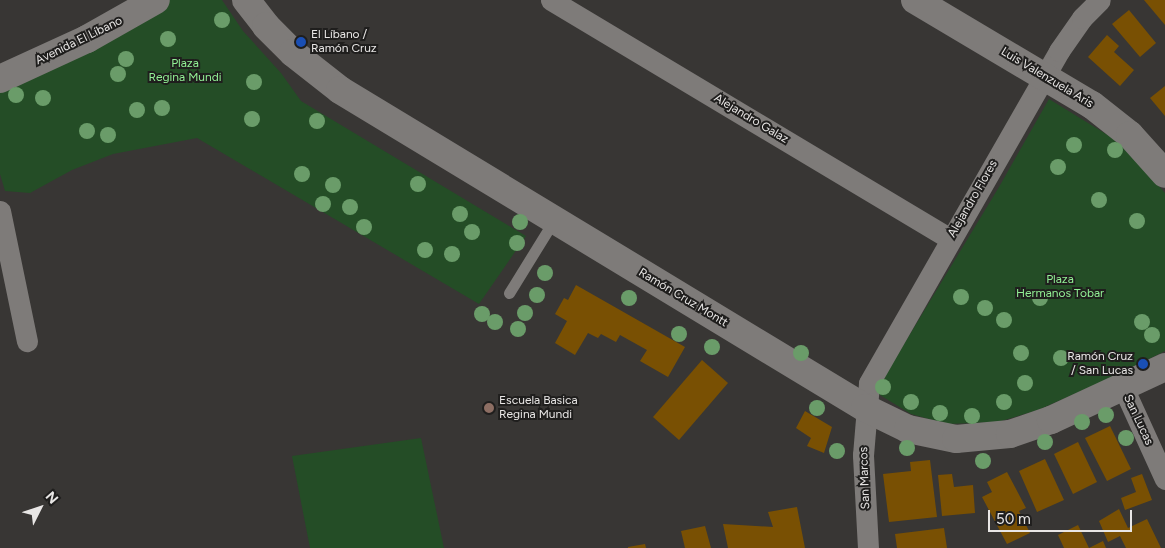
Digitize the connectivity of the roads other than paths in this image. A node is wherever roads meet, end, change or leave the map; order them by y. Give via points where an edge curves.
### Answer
1 (156, 0) edge
2 (246, 0) edge
3 (551, 0) edge
4 (915, 0) edge
5 (1100, 0) edge
6 (1044, 76) junction
7 (0, 79) edge
8 (1165, 174) edge
9 (0, 210) edge
10 (554, 220) junction
11 (950, 239) junction
12 (510, 293) dead end
13 (27, 341) dead end
14 (1165, 367) edge
15 (1123, 387) junction
16 (865, 408) junction
17 (1165, 479) edge
18 (868, 548) edge

1 - 7 street, Avenida El Líbano via 87,39
2 - 10 street, Ramón Cruz Montt via 293,53 340,90
3 - 11 street, Alejandro Galaz
4 - 6 street, Luis Valenzuela Aris
5 - 6 street, Alejandro Flores via 1067,38
6 - 8 street, Luis Valenzuela Aris via 1112,120 1151,156
6 - 11 street, Alejandro Flores
9 - 13 street
10 - 12 lane
10 - 16 street, Ramón Cruz Montt
11 - 16 street, Alejandro Flores via 873,373
14 - 15 street, Ramón Cruz Montt
15 - 16 street, Ramón Cruz Montt via 1031,428 992,438 925,434
15 - 17 street, San Lucas
16 - 18 street, San Marcos via 863,455

